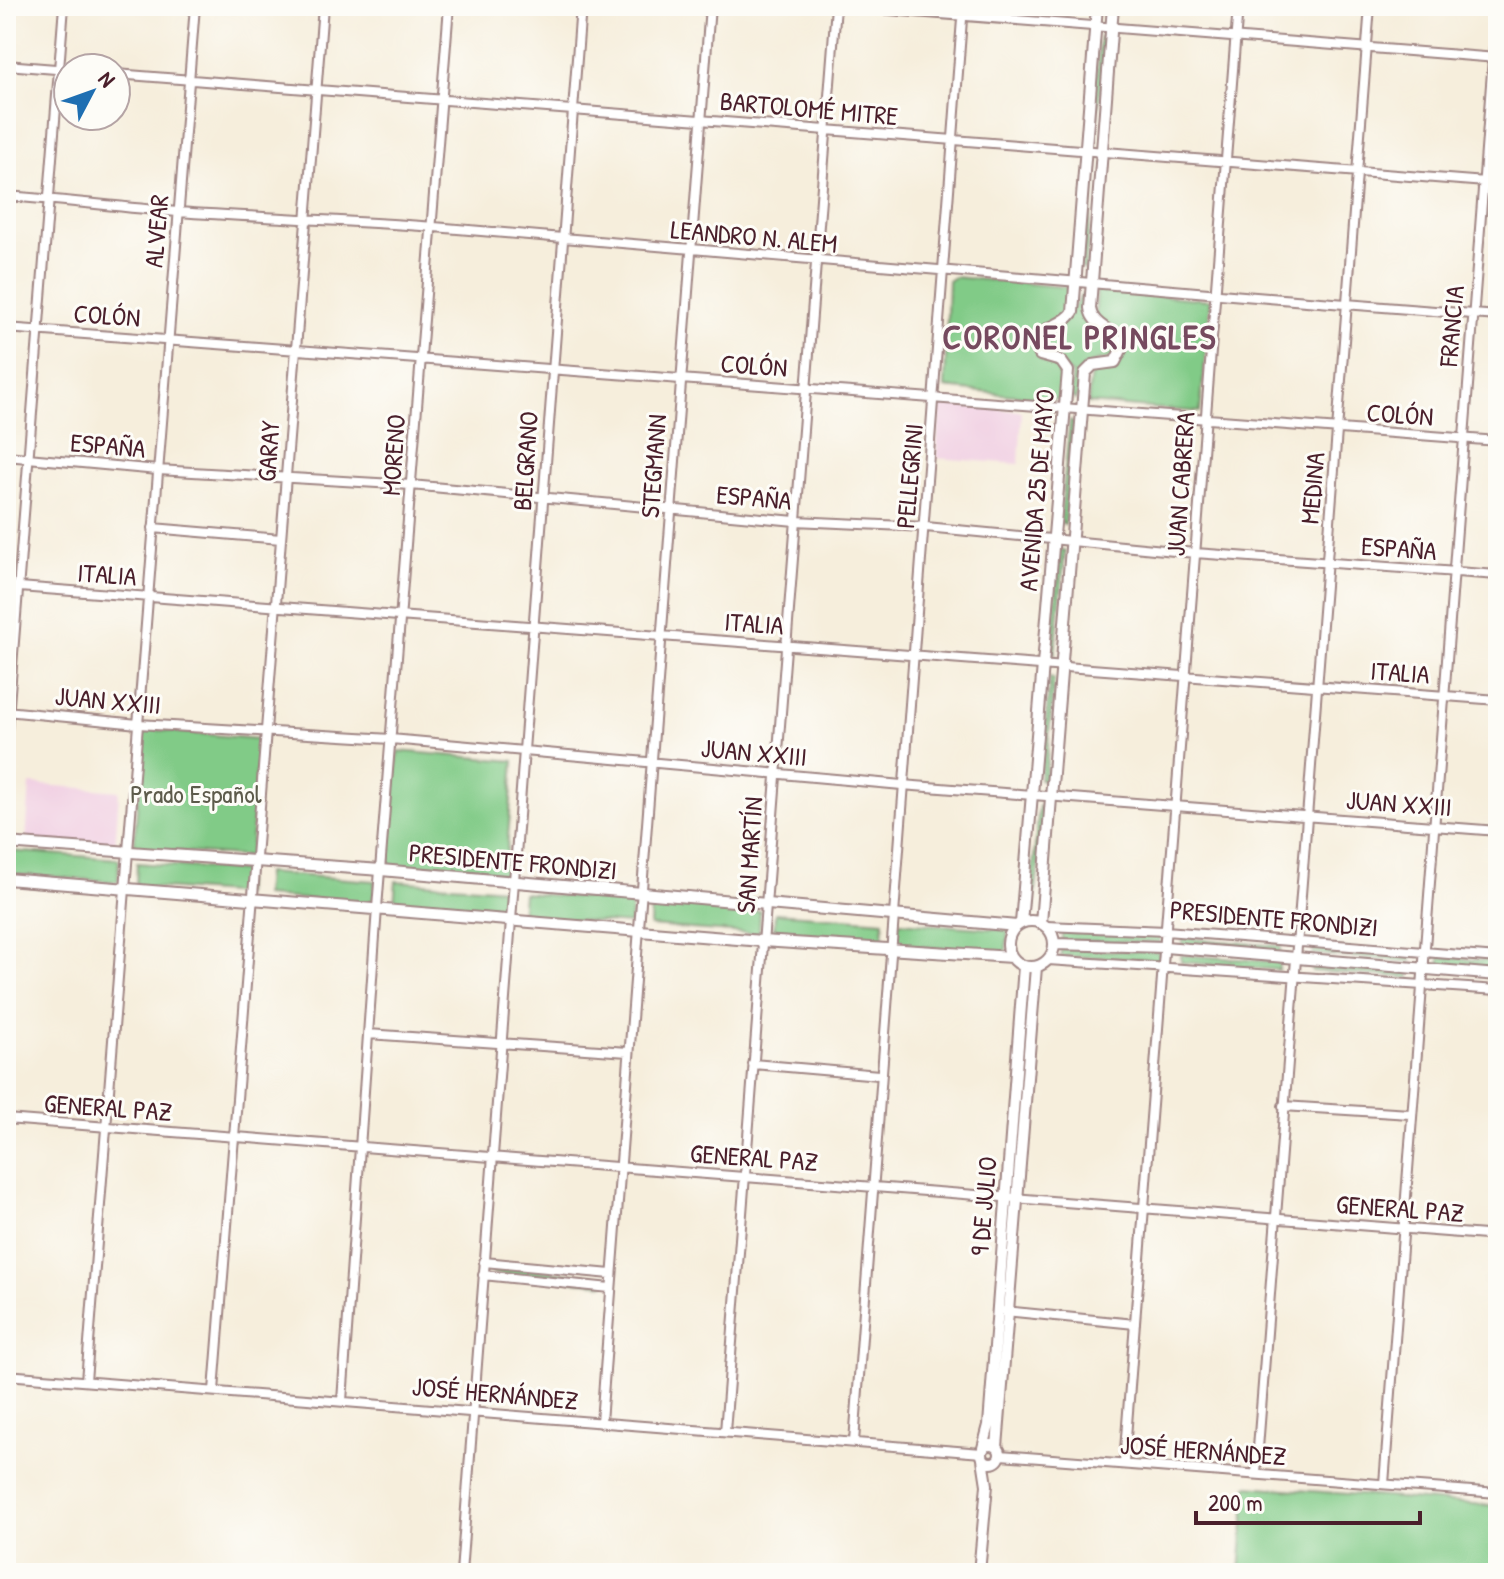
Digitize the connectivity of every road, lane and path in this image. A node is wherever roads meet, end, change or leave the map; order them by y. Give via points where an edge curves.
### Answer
1 (64, 6) edge
2 (195, 6) edge
3 (323, 6) edge
4 (449, 6) edge
5 (581, 6) edge
6 (710, 6) edge
7 (837, 6) edge
8 (963, 6) edge
9 (1097, 6) edge
10 (1113, 6) edge
11 (1238, 6) edge
12 (1370, 6) edge
13 (1497, 6) edge
14 (962, 17) junction
15 (1095, 28) junction
16 (1111, 29) junction
17 (1235, 38) junction
18 (1366, 48) junction
19 (64, 52) edge
20 (1495, 57) edge
21 (6, 65) edge
22 (52, 69) edge
23 (132, 75) edge
24 (190, 80) junction
25 (317, 90) junction
26 (443, 100) junction
27 (573, 110) junction
28 (701, 120) junction
29 (827, 130) junction
30 (56, 132) edge
31 (953, 140) junction
32 (1086, 150) junction
33 (1102, 152) junction
34 (1226, 161) junction
35 (1357, 172) junction
36 (1484, 182) junction
37 (1498, 183) edge
38 (6, 196) edge
39 (48, 199) junction
40 (178, 211) junction
41 (305, 220) junction
42 (431, 227) junction
43 (562, 240) junction
44 (690, 251) junction
45 (815, 262) junction
46 (945, 269) junction
47 (1076, 284) junction
48 (1091, 285) junction
49 (1214, 294) junction
50 (1346, 304) junction
51 (1472, 314) junction
52 (1498, 316) edge
53 (6, 328) edge
54 (38, 330) junction
55 (168, 340) junction
56 (295, 350) junction
57 (421, 359) junction
58 (551, 369) junction
59 (679, 379) junction
60 (805, 389) junction
61 (935, 399) junction
62 (1064, 408) junction
63 (1081, 410) junction
64 (1205, 419) junction
65 (1337, 429) junction
66 (1462, 439) junction
67 (1498, 441) edge
68 (6, 456) edge
69 (29, 458) junction
70 (158, 470) junction
71 (286, 479) junction
72 (411, 485) junction
73 (542, 499) junction
74 (670, 509) junction
75 (795, 521) junction
76 (926, 527) junction
77 (153, 528) junction
78 (1054, 538) junction
79 (281, 539) junction
80 (1071, 539) junction
81 (1195, 553) junction
82 (1326, 563) junction
83 (1452, 572) junction
84 (1498, 575) edge
85 (6, 586) edge
86 (18, 587) junction
87 (148, 597) junction
88 (275, 607) junction
89 (401, 616) junction
90 (532, 626) junction
91 (660, 636) junction
92 (786, 645) junction
93 (912, 655) junction
94 (1043, 665) junction
95 (1061, 666) junction
96 (1185, 676) junction
97 (1316, 686) junction
98 (1442, 695) junction
99 (1498, 700) edge
100 (7, 712) edge
101 (138, 724) junction
102 (266, 732) junction
103 (391, 739) junction
104 (6, 743) edge
105 (522, 753) junction
106 (650, 763) junction
107 (775, 774) junction
108 (902, 785) junction
109 (1032, 796) junction
110 (1051, 798) junction
111 (1175, 807) junction
112 (1306, 817) junction
113 (1432, 826) junction
114 (1498, 831) edge
115 (6, 843) edge
116 (128, 855) junction
117 (255, 863) junction
118 (381, 870) junction
119 (6, 879) edge
120 (512, 884) junction
121 (125, 890) junction
122 (640, 894) junction
123 (252, 899) junction
124 (765, 906) junction
125 (377, 908) junction
126 (891, 916) junction
127 (509, 919) junction
128 (1019, 925) junction
129 (1044, 925) junction
130 (637, 929) junction
131 (1166, 931) junction
132 (762, 941) junction
133 (1296, 942) junction
134 (1054, 944) junction
135 (1165, 947) junction
136 (890, 949) junction
137 (1425, 952) junction
138 (1295, 956) junction
139 (1012, 957) junction
140 (1498, 958) edge
141 (1048, 960) junction
142 (1165, 965) junction
143 (1024, 966) junction
144 (1036, 967) junction
145 (1424, 969) junction
146 (1294, 974) junction
147 (1498, 975) edge
148 (1421, 983) junction
149 (1498, 990) edge
150 (368, 1034) junction
151 (500, 1043) junction
152 (628, 1052) junction
153 (753, 1064) junction
154 (879, 1075) junction
155 (1021, 1083) junction
156 (1283, 1106) junction
157 (1410, 1114) junction
158 (6, 1119) edge
159 (106, 1127) junction
160 (233, 1136) junction
161 (360, 1146) junction
162 (491, 1157) junction
163 (619, 1167) junction
164 (744, 1177) junction
165 (871, 1186) junction
166 (1012, 1198) junction
167 (1144, 1208) junction
168 (1275, 1218) junction
169 (1402, 1228) junction
170 (1498, 1236) edge
171 (484, 1262) junction
172 (611, 1274) junction
173 (483, 1275) junction
174 (610, 1288) junction
175 (1002, 1311) junction
176 (1135, 1324) junction
177 (6, 1375) edge
178 (86, 1381) junction
179 (214, 1391) junction
180 (342, 1401) junction
181 (473, 1412) junction
182 (601, 1422) junction
183 (725, 1432) junction
184 (854, 1442) junction
185 (983, 1453) junction
186 (998, 1454) junction
187 (1124, 1463) junction
188 (1256, 1474) junction
189 (1384, 1484) junction
190 (987, 1485) junction
191 (1498, 1493) edge
192 (461, 1573) edge
193 (979, 1573) edge

1 - 19 street
2 - 24 street, ALVEAR
3 - 25 street, GARAY
4 - 26 street, MORENO
5 - 27 street, BELGRANO
6 - 28 street, STEGMANN
7 - 14 street
7 - 29 street, SAN MARTÍN
8 - 14 street, PELLEGRINI
9 - 15 main road, AVENIDA 25 DE MAYO
10 - 16 main road, AVENIDA 25 DE MAYO
11 - 17 street, JUAN CABRERA
12 - 18 street, MEDINA
13 - 20 street, FRANCIA
14 - 15 street
14 - 31 street, PELLEGRINI
15 - 16 street
15 - 32 main road, AVENIDA 25 DE MAYO
16 - 17 street
16 - 33 main road, AVENIDA 25 DE MAYO
17 - 18 street
17 - 34 street, JUAN CABRERA
18 - 20 street
18 - 35 street, MEDINA
20 - 36 street, FRANCIA
21 - 22 street
23 - 24 street, BARTOLOMÉ MITRE
24 - 25 street, BARTOLOMÉ MITRE
24 - 40 street, ALVEAR
25 - 26 street, BARTOLOMÉ MITRE
25 - 41 street, GARAY
26 - 27 street, BARTOLOMÉ MITRE
26 - 42 street, MORENO
27 - 28 street, BARTOLOMÉ MITRE
27 - 43 street, BELGRANO
28 - 29 street, BARTOLOMÉ MITRE
28 - 44 street, STEGMANN
29 - 31 street, BARTOLOMÉ MITRE
29 - 45 street, SAN MARTÍN
30 - 39 street
31 - 32 street, BARTOLOMÉ MITRE
31 - 46 street, PELLEGRINI
32 - 33 street, BARTOLOMÉ MITRE
32 - 47 main road, AVENIDA 25 DE MAYO
33 - 34 street, BARTOLOMÉ MITRE
33 - 48 main road, AVENIDA 25 DE MAYO
34 - 35 street, BARTOLOMÉ MITRE
34 - 49 street, JUAN CABRERA
35 - 36 street, BARTOLOMÉ MITRE
35 - 50 street, MEDINA
36 - 37 street, BARTOLOMÉ MITRE
36 - 51 street, FRANCIA
38 - 39 street, LEANDRO N. ALEM
39 - 40 street, LEANDRO N. ALEM
39 - 54 street
40 - 41 street, LEANDRO N. ALEM
40 - 55 street, ALVEAR
41 - 42 street, LEANDRO N. ALEM
41 - 56 street, GARAY
42 - 43 street, LEANDRO N. ALEM
42 - 57 street, MORENO
43 - 44 street, LEANDRO N. ALEM
43 - 58 street, BELGRANO
44 - 45 street, LEANDRO N. ALEM
44 - 59 street, STEGMANN
45 - 46 street, LEANDRO N. ALEM
45 - 60 street, SAN MARTÍN
46 - 47 street, LEANDRO N. ALEM
46 - 61 street, PELLEGRINI
47 - 48 street, LEANDRO N. ALEM
47 - 62 main road, AVENIDA 25 DE MAYO via 1072,315 1042,331 1035,342 1043,357 1066,366
48 - 49 street, LEANDRO N. ALEM
48 - 63 main road, AVENIDA 25 DE MAYO via 1090,315 1117,337 1122,348 1115,362 1087,369
49 - 50 street, LEANDRO N. ALEM
49 - 64 street, JUAN CABRERA
50 - 51 street, LEANDRO N. ALEM
50 - 65 street, MEDINA
51 - 52 street, LEANDRO N. ALEM
51 - 66 street, FRANCIA
53 - 54 street, COLÓN
54 - 55 street, COLÓN
54 - 69 street
55 - 56 street, COLÓN
55 - 70 street, ALVEAR
56 - 57 street, COLÓN
56 - 71 street, GARAY
57 - 58 street, COLÓN
57 - 72 street, MORENO
58 - 59 street, COLÓN
58 - 73 street, BELGRANO
59 - 60 street, COLÓN
59 - 74 street, STEGMANN
60 - 61 street, COLÓN
60 - 75 street, SAN MARTÍN
61 - 62 street, COLÓN
61 - 76 street, PELLEGRINI
62 - 63 street, COLÓN
62 - 78 main road, AVENIDA 25 DE MAYO
63 - 64 street, COLÓN
63 - 80 main road, AVENIDA 25 DE MAYO
64 - 65 street, COLÓN
64 - 81 street, JUAN CABRERA
65 - 66 street, COLÓN
65 - 82 street, MEDINA
66 - 67 street, COLÓN
66 - 83 street, FRANCIA
68 - 69 street, ESPAÑA
69 - 70 street, ESPAÑA
69 - 86 street
70 - 71 street, ESPAÑA
70 - 77 street, ALVEAR
71 - 72 street, ESPAÑA
71 - 79 street, GARAY
72 - 73 street, ESPAÑA
72 - 89 street, MORENO
73 - 74 street, ESPAÑA
73 - 90 street, BELGRANO
74 - 75 street, ESPAÑA
74 - 91 street, STEGMANN
75 - 76 street, ESPAÑA
75 - 92 street, SAN MARTÍN
76 - 78 street, ESPAÑA
76 - 93 street, PELLEGRINI
77 - 79 street
77 - 87 street, ALVEAR
78 - 80 street, ESPAÑA
78 - 94 main road, AVENIDA 25 DE MAYO
79 - 88 street, GARAY
80 - 81 street, ESPAÑA
80 - 95 main road, AVENIDA 25 DE MAYO
81 - 82 street, ESPAÑA
81 - 96 street, JUAN CABRERA
82 - 83 street, ESPAÑA
82 - 97 street, MEDINA
83 - 84 street, ESPAÑA
83 - 98 street, FRANCIA
85 - 86 street, ITALIA
86 - 87 street, ITALIA
86 - 100 street
87 - 88 street, ITALIA
87 - 101 street, ALVEAR
88 - 89 street, ITALIA
88 - 102 street, GARAY
89 - 90 street, ITALIA
89 - 103 street, MORENO
90 - 91 street, ITALIA
90 - 105 street, BELGRANO
91 - 92 street, ITALIA
91 - 106 street, STEGMANN
92 - 93 street, ITALIA
92 - 107 street, SAN MARTÍN
93 - 94 street, ITALIA
93 - 108 street, PELLEGRINI
94 - 95 street, ITALIA
94 - 109 main road, AVENIDA 25 DE MAYO
95 - 96 street, ITALIA
95 - 110 main road, AVENIDA 25 DE MAYO
96 - 97 street, ITALIA
96 - 111 street, JUAN CABRERA
97 - 98 street, ITALIA
97 - 112 street, MEDINA
98 - 99 street, ITALIA
98 - 113 street, FRANCIA
100 - 101 street, JUAN XXIII
100 - 104 street
101 - 102 street, JUAN XXIII
101 - 116 street, ALVEAR
102 - 103 street, JUAN XXIII
102 - 117 street, GARAY
103 - 105 street, JUAN XXIII
103 - 118 street, MORENO
105 - 106 street, JUAN XXIII
105 - 120 street, BELGRANO
106 - 107 street, JUAN XXIII
106 - 122 street, STEGMANN
107 - 108 street, JUAN XXIII
107 - 124 street, SAN MARTÍN
108 - 109 street, JUAN XXIII
108 - 126 street, PELLEGRINI
109 - 110 street, JUAN XXIII
109 - 128 main road, AVENIDA 25 DE MAYO
110 - 111 street, JUAN XXIII
110 - 129 main road, AVENIDA 25 DE MAYO
111 - 112 street, JUAN XXIII
111 - 131 street, JUAN CABRERA
112 - 113 street, JUAN XXIII
112 - 133 street, MEDINA
113 - 114 street, JUAN XXIII
113 - 137 street, FRANCIA
115 - 116 main road, PRESIDENTE FRONDIZI
116 - 117 main road, PRESIDENTE FRONDIZI
116 - 121 street, ALVEAR
117 - 118 main road, PRESIDENTE FRONDIZI
117 - 123 street, GARAY
118 - 120 main road, PRESIDENTE FRONDIZI
118 - 125 street, MORENO
119 - 121 main road
120 - 122 main road, PRESIDENTE FRONDIZI
120 - 127 street, BELGRANO
121 - 123 main road
121 - 159 street, ALVEAR
122 - 124 main road, PRESIDENTE FRONDIZI
122 - 130 street, STEGMANN
123 - 125 main road
123 - 160 street, GARAY
124 - 126 main road, PRESIDENTE FRONDIZI
124 - 132 street, SAN MARTÍN
125 - 127 main road
125 - 150 street, MORENO
126 - 128 main road, PRESIDENTE FRONDIZI
126 - 136 street, PELLEGRINI
127 - 130 main road
127 - 151 street, BELGRANO
128 - 129 main road
128 - 139 main road via 1009,937
129 - 131 street, PRESIDENTE FRONDIZI
129 - 134 main road
130 - 132 main road
130 - 152 street, STEGMANN
131 - 133 street, PRESIDENTE FRONDIZI
131 - 135 street, JUAN CABRERA
132 - 136 main road
132 - 153 street, SAN MARTÍN
133 - 137 street, PRESIDENTE FRONDIZI
133 - 138 street, MEDINA
134 - 135 main road, PRESIDENTE FRONDIZI
134 - 141 main road
135 - 138 main road, PRESIDENTE FRONDIZI
135 - 142 street, JUAN CABRERA
136 - 139 main road
136 - 154 street, PELLEGRINI
137 - 140 street, PRESIDENTE FRONDIZI
137 - 145 street, FRANCIA
138 - 145 main road, PRESIDENTE FRONDIZI
138 - 146 street, MEDINA
139 - 143 main road
141 - 142 street, PRESIDENTE FRONDIZI
141 - 144 main road
142 - 146 street, PRESIDENTE FRONDIZI
142 - 167 street, JUAN CABRERA
143 - 144 main road
143 - 155 main road, 9 DE JULIO
144 - 155 main road, 9 DE JULIO
145 - 147 main road, PRESIDENTE FRONDIZI
145 - 148 street, FRANCIA
146 - 148 street, PRESIDENTE FRONDIZI
146 - 156 street, MEDINA
148 - 149 street, PRESIDENTE FRONDIZI
148 - 157 street, FRANCIA
150 - 151 street
150 - 161 street, MORENO
151 - 152 street
151 - 162 street, BELGRANO
152 - 163 street, STEGMANN
153 - 154 street
153 - 164 street, SAN MARTÍN
154 - 165 street, PELLEGRINI
155 - 166 main road, 9 DE JULIO
156 - 157 street
156 - 168 street, MEDINA
157 - 169 street, FRANCIA
158 - 159 street, GENERAL PAZ
159 - 160 street, GENERAL PAZ
159 - 178 street, ALVEAR
160 - 161 street, GENERAL PAZ
160 - 179 street, GARAY
161 - 162 street, GENERAL PAZ
161 - 180 street, MORENO
162 - 163 street, GENERAL PAZ
162 - 171 street, BELGRANO
163 - 164 street, GENERAL PAZ
163 - 172 street, STEGMANN
164 - 165 street, GENERAL PAZ
164 - 183 street, SAN MARTÍN
165 - 166 street, GENERAL PAZ
165 - 184 street, PELLEGRINI
166 - 167 street, GENERAL PAZ
166 - 175 main road, 9 DE JULIO
167 - 168 street, GENERAL PAZ
167 - 176 street, JUAN CABRERA
168 - 169 street, GENERAL PAZ
168 - 188 street, MEDINA
169 - 170 street, GENERAL PAZ
169 - 189 street, FRANCIA
171 - 172 street
171 - 173 street, BELGRANO
172 - 174 street, STEGMANN
173 - 174 street
173 - 181 street, BELGRANO
174 - 182 street, STEGMANN
175 - 176 street
175 - 185 main road, 9 DE JULIO
175 - 186 main road, 9 DE JULIO
176 - 187 street, JUAN CABRERA
177 - 178 street, JOSÉ HERNÁNDEZ
178 - 179 street, JOSÉ HERNÁNDEZ
179 - 180 street, JOSÉ HERNÁNDEZ
180 - 181 street, JOSÉ HERNÁNDEZ
181 - 182 street, JOSÉ HERNÁNDEZ
181 - 192 street, BELGRANO
182 - 183 street, JOSÉ HERNÁNDEZ
183 - 184 street, JOSÉ HERNÁNDEZ
184 - 185 street, JOSÉ HERNÁNDEZ
185 - 186 main road via 991,1444
185 - 186 main road via 988,1463
185 - 190 main road, 9 DE JULIO
186 - 187 street, JOSÉ HERNÁNDEZ
186 - 190 main road, 9 DE JULIO
187 - 188 street, JOSÉ HERNÁNDEZ
188 - 189 street, JOSÉ HERNÁNDEZ
189 - 191 street, JOSÉ HERNÁNDEZ
190 - 193 main road

